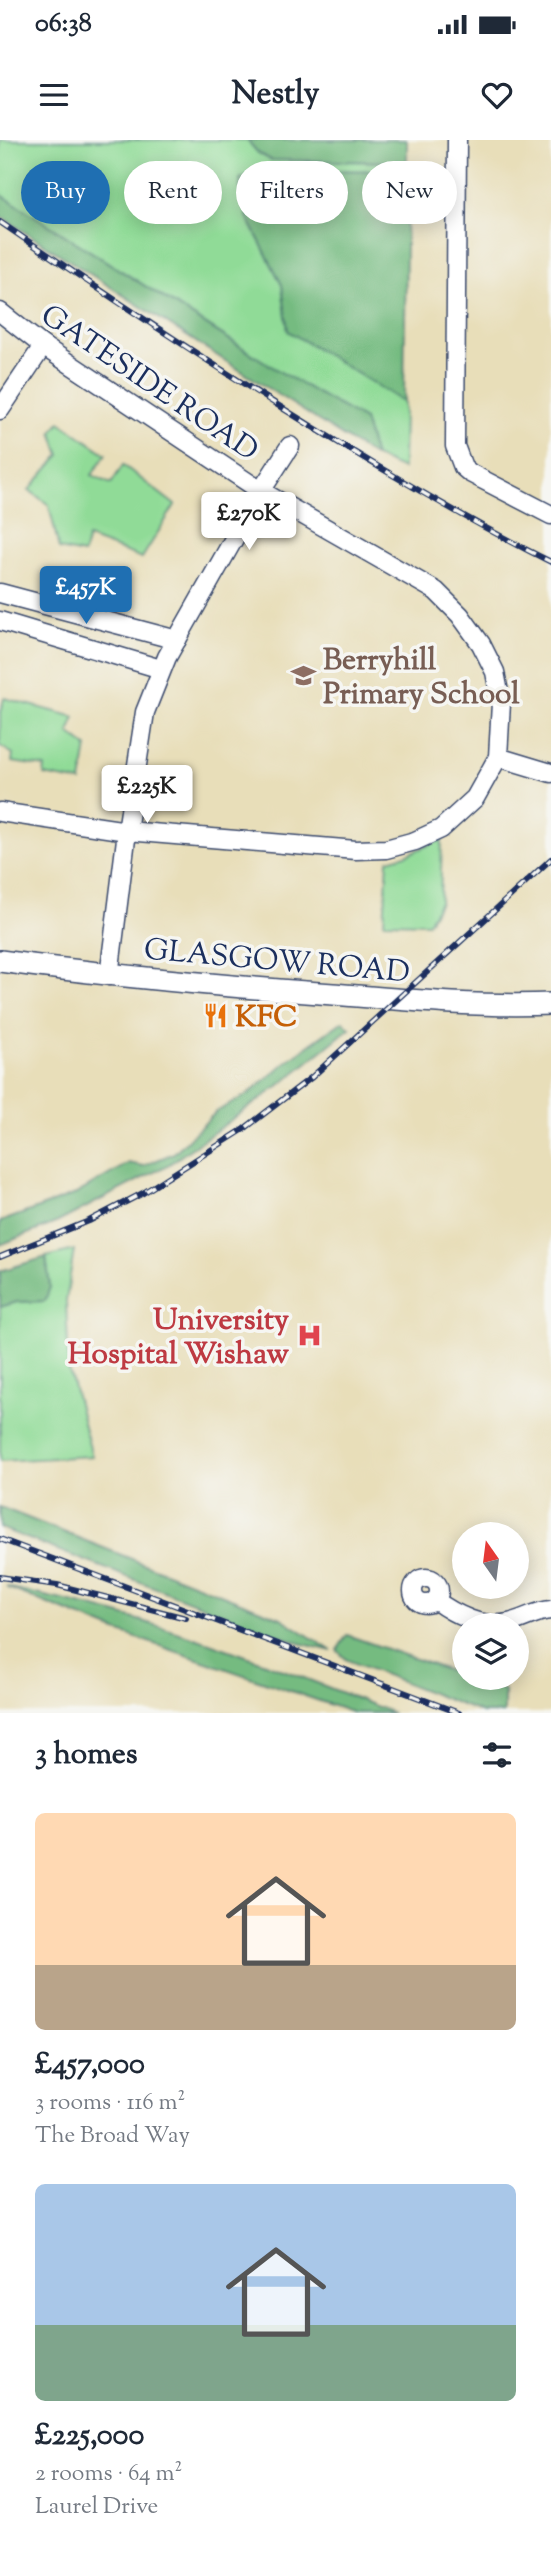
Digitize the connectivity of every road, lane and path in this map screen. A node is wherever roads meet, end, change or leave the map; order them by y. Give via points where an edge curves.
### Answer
1 (457, 140) edge
2 (0, 312) edge
3 (43, 346) junction
4 (0, 410) edge
5 (290, 446) dead end
6 (261, 491) junction
7 (551, 515) edge
8 (0, 593) edge
9 (0, 621) edge
10 (177, 640) junction
11 (161, 668) junction
12 (498, 757) junction
13 (551, 773) edge
14 (0, 812) edge
15 (127, 831) junction
16 (0, 961) edge
17 (109, 976) junction
18 (551, 1004) edge
19 (435, 1601) dead end
20 (551, 1610) edge

1 - 7 street via 455,446 463,467
2 - 3 street, GATESIDE ROAD
3 - 4 street
3 - 6 street, GATESIDE ROAD
5 - 6 street
6 - 10 street
6 - 12 street, GATESIDE ROAD via 436,591 460,615 495,672 502,703
8 - 10 street
9 - 11 street
10 - 11 street
11 - 15 street via 145,712
12 - 13 street
12 - 15 street via 475,798 441,830 386,849
14 - 15 street
15 - 17 street
16 - 17 main road, GLASGOW ROAD
17 - 18 main road, GLASGOW ROAD via 430,1003
19 - 20 street via 477,1622 496,1625

